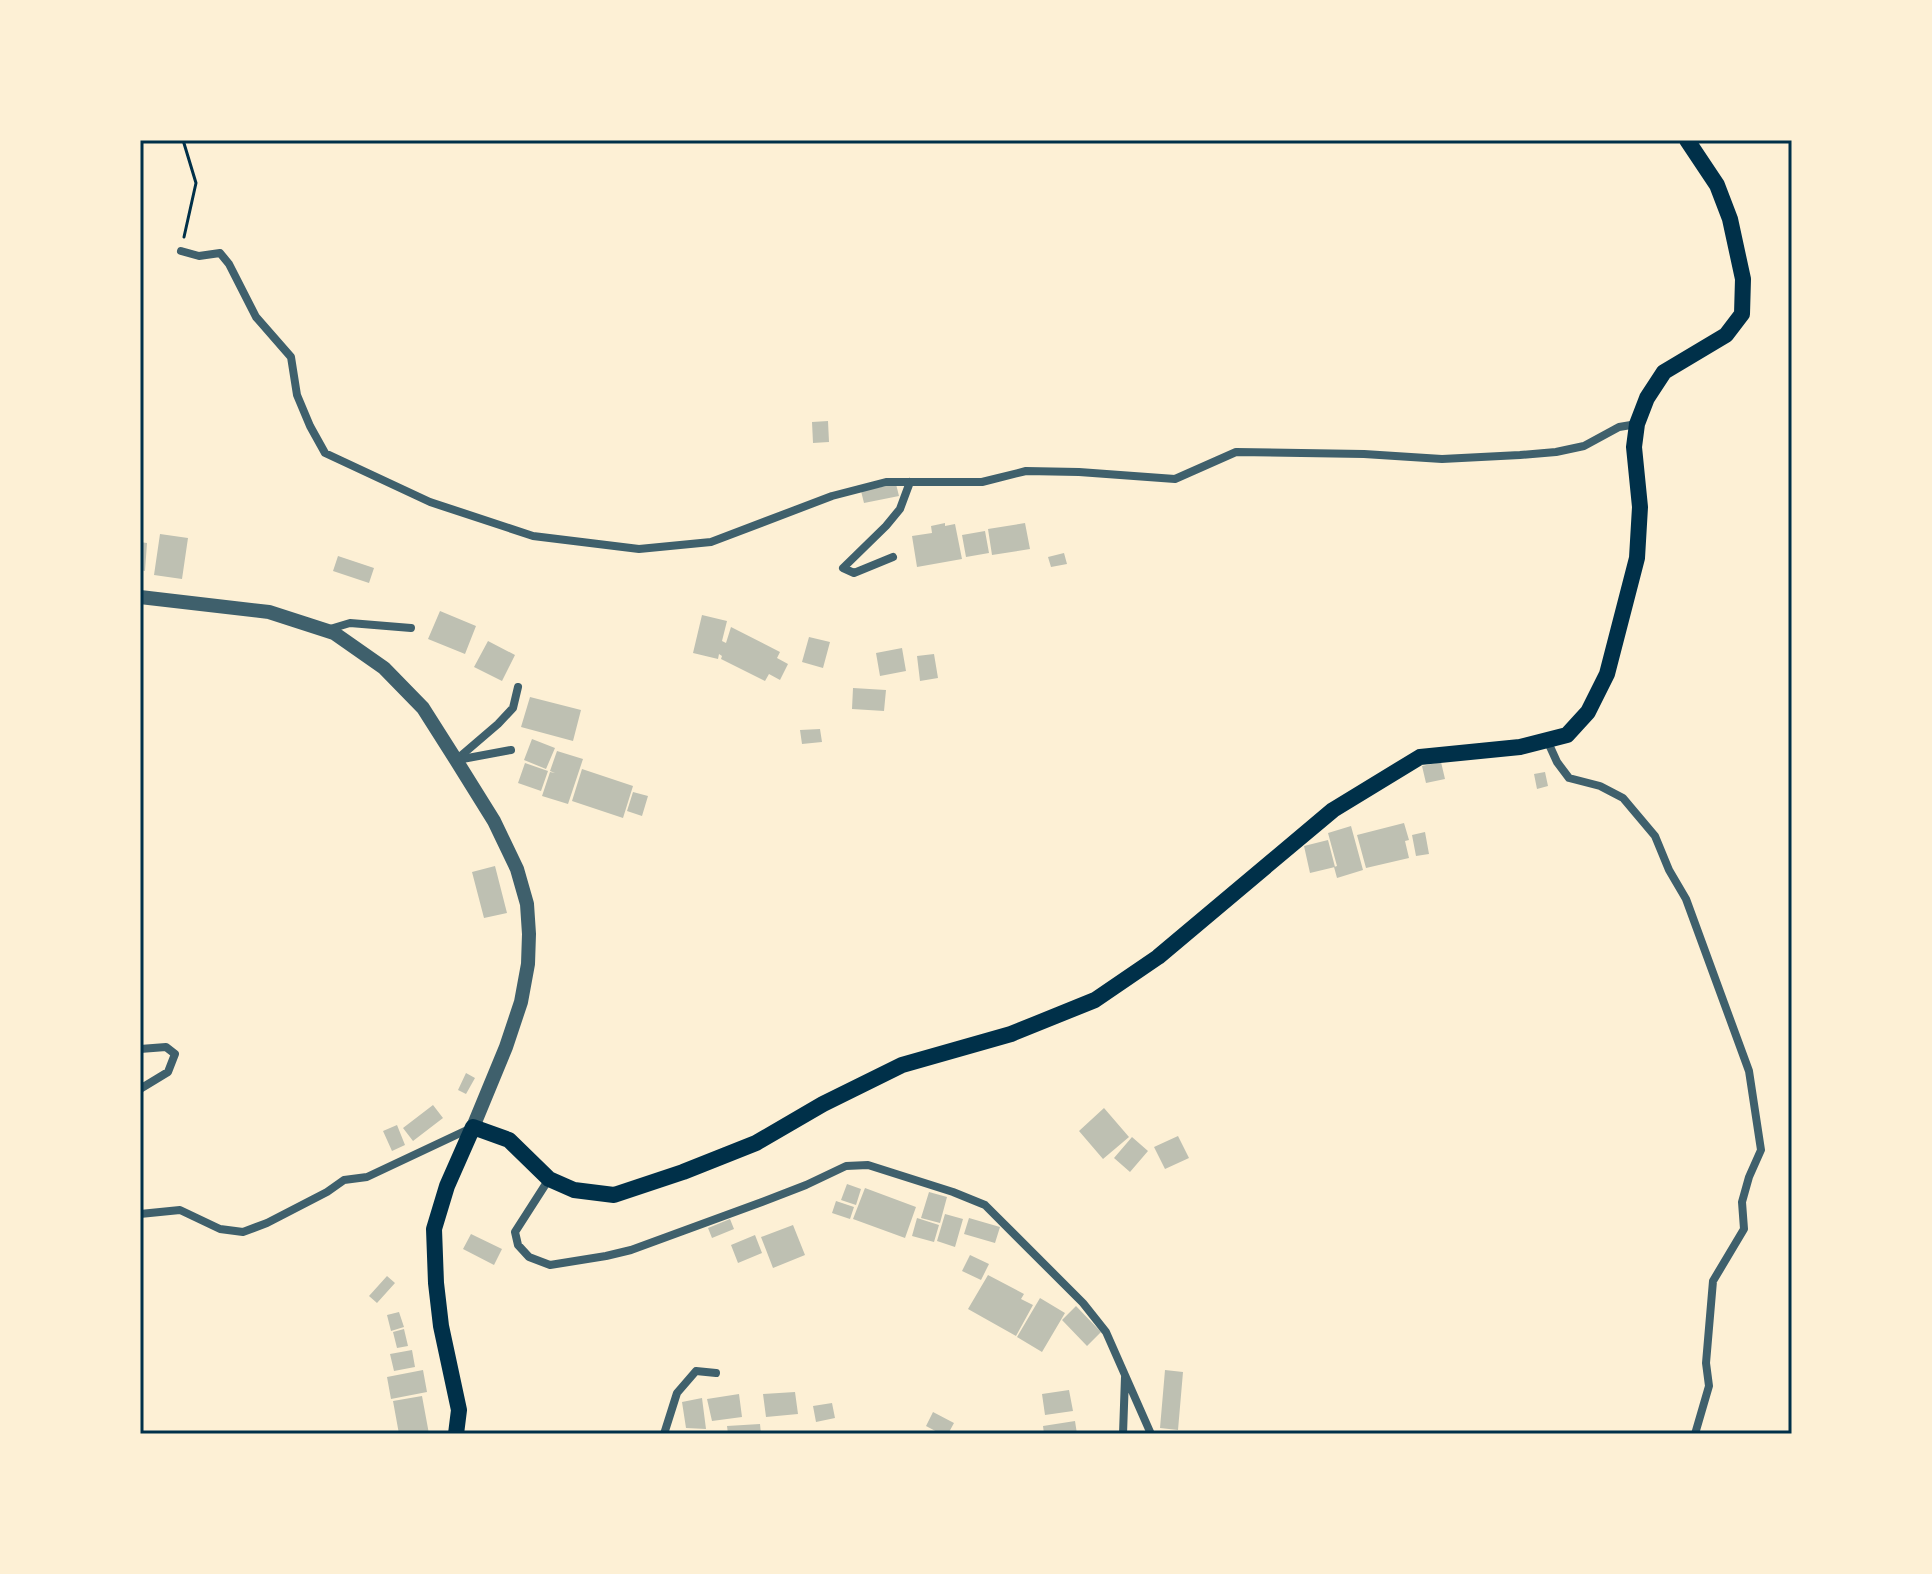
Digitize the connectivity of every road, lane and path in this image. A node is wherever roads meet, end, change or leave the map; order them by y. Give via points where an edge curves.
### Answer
1 (183, 140) edge
2 (1687, 140) edge
3 (181, 251) joint
4 (1637, 424) junction
5 (910, 482) junction
6 (893, 557) dead end
7 (140, 597) edge
8 (411, 628) dead end
9 (326, 631) junction
10 (518, 687) dead end
11 (1547, 740) junction
12 (511, 750) dead end
13 (456, 760) junction
14 (140, 1049) edge
15 (140, 1089) edge
16 (473, 1127) junction
17 (549, 1179) junction
18 (140, 1214) edge
19 (1125, 1372) junction
20 (716, 1373) dead end
21 (456, 1434) edge
22 (664, 1434) edge
23 (1123, 1434) edge
24 (1151, 1434) edge
25 (1695, 1434) edge

1 - 3 path via 196,183
2 - 4 main road via 1717,185 1730,219 1743,279 1742,314 1726,335 1664,372
3 - 5 street via 199,256 220,253 229,264 256,317 291,357 297,395 325,453 430,502 533,536 639,549 711,542 832,496 886,482
4 - 5 street via 1619,427 1584,446 1520,455 1442,459 1236,452 1175,479 1026,471 982,482
4 - 11 main road via 1637,558 1607,674 1588,712 1567,735
5 - 6 street via 900,509 843,568 854,573
7 - 9 street via 269,612
8 - 9 street via 350,623
9 - 13 street via 384,668 423,708
10 - 13 street via 513,708
11 - 17 main road via 1420,757 1333,810 1158,957 1095,1000 1011,1034 902,1065 756,1143 614,1195 574,1190
11 - 25 street via 1569,778 1623,798 1655,836 1686,899 1749,1071 1761,1150 1742,1202 1744,1229 1713,1281 1709,1386
12 - 13 street
13 - 16 street via 517,869 529,934 521,1002
14 - 15 street via 166,1047 175,1054 168,1072
16 - 17 main road via 509,1140
16 - 18 street via 367,1177 344,1180 243,1232 220,1229 180,1210
16 - 21 main road via 434,1229 441,1326 459,1410
17 - 19 street via 515,1232 529,1257 550,1265 631,1250 846,1166 868,1165 953,1192 985,1205 1083,1303 1106,1332
19 - 23 street
19 - 24 street
20 - 22 street via 696,1371 677,1393

